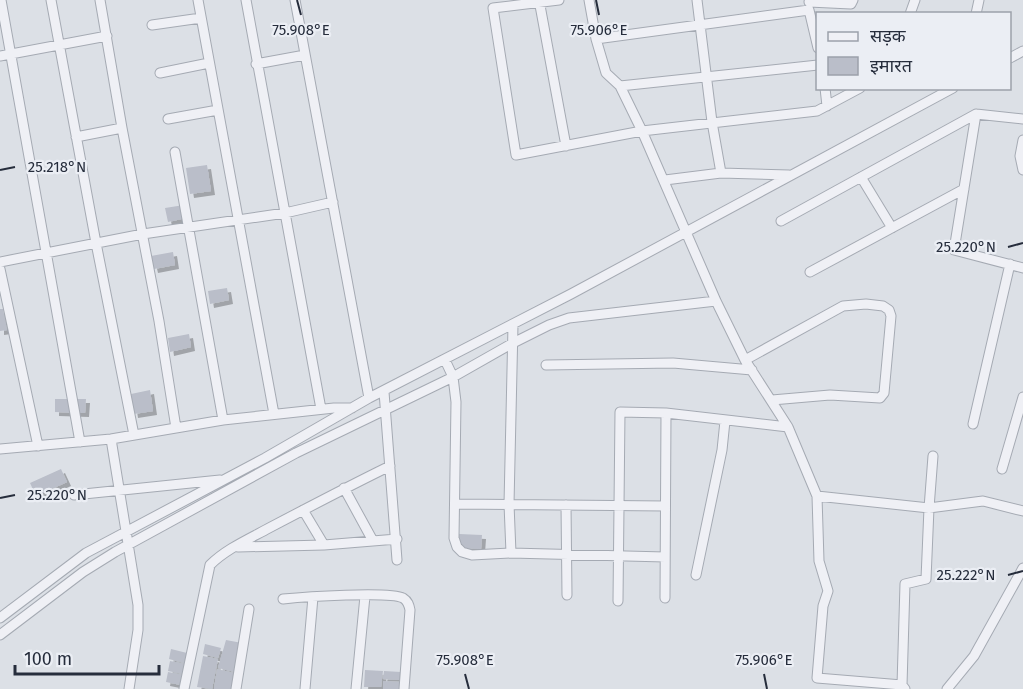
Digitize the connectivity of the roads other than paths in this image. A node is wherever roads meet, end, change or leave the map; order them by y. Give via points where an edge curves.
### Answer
1 (1, 0) edge
2 (51, 0) edge
3 (100, 0) edge
4 (198, 0) edge
5 (246, 0) edge
6 (295, 0) edge
7 (559, 0) edge
8 (589, 0) edge
9 (697, 0) edge
10 (853, 0) edge
11 (540, 1) edge
12 (493, 4) edge
13 (809, 4) edge
14 (201, 18) junction
15 (152, 25) dead end
16 (700, 25) junction
17 (107, 36) junction
18 (816, 38) edge
19 (596, 39) junction
20 (59, 45) junction
21 (11, 54) junction
22 (304, 55) junction
23 (0, 56) edge
24 (209, 63) junction
25 (256, 64) junction
26 (816, 65) edge
27 (160, 73) dead end
28 (706, 77) junction
29 (620, 86) junction
30 (825, 90) edge
31 (856, 90) edge
32 (949, 90) edge
33 (827, 106) junction
34 (218, 111) junction
35 (976, 114) junction
36 (168, 119) dead end
37 (1023, 119) edge
38 (712, 122) junction
39 (122, 128) junction
40 (642, 131) junction
41 (76, 137) junction
42 (1023, 140) edge
43 (566, 146) junction
44 (175, 152) dead end
45 (1023, 170) edge
46 (721, 173) junction
47 (792, 175) junction
48 (861, 177) junction
49 (665, 180) junction
50 (964, 189) junction
51 (333, 202) junction
52 (285, 213) junction
53 (237, 221) junction
54 (781, 221) dead end
55 (189, 227) junction
56 (892, 228) junction
57 (143, 234) junction
58 (688, 236) junction
59 (96, 243) junction
60 (48, 254) junction
61 (0, 261) edge
62 (1010, 264) junction
63 (1023, 268) edge
64 (0, 269) edge
65 (810, 272) dead end
66 (716, 301) junction
67 (513, 333) junction
68 (745, 360) junction
69 (546, 364) dead end
70 (449, 369) junction
71 (752, 370) junction
72 (1023, 397) edge
73 (369, 398) junction
74 (772, 400) junction
75 (385, 401) junction
76 (352, 408) junction
77 (321, 409) junction
78 (666, 413) junction
79 (274, 414) junction
80 (223, 420) junction
81 (725, 421) junction
82 (973, 424) dead end
83 (788, 427) junction
84 (176, 428) junction
85 (134, 435) junction
86 (111, 439) junction
87 (80, 442) junction
88 (38, 446) junction
89 (0, 449) edge
90 (933, 456) dead end
91 (390, 466) junction
92 (1002, 469) dead end
93 (225, 479) junction
94 (344, 488) junction
95 (119, 492) junction
96 (74, 495) dead end
97 (817, 496) junction
98 (455, 504) junction
99 (509, 504) junction
100 (566, 505) junction
101 (618, 506) junction
102 (665, 506) junction
103 (928, 508) junction
104 (303, 510) junction
105 (1023, 511) edge
106 (128, 539) junction
107 (397, 539) junction
108 (373, 541) junction
109 (324, 545) junction
110 (235, 547) junction
111 (511, 554) junction
112 (566, 554) junction
113 (617, 557) junction
114 (665, 557) junction
115 (398, 560) dead end
116 (1023, 568) edge
117 (696, 575) dead end
118 (567, 595) dead end
119 (365, 596) junction
120 (313, 597) junction
121 (665, 598) dead end
122 (283, 599) dead end
123 (618, 601) dead end
124 (249, 609) dead end
125 (0, 618) edge
126 (0, 635) edge
127 (903, 687) edge
128 (129, 689) edge
129 (184, 689) edge
130 (236, 689) edge
131 (305, 689) edge
132 (356, 689) edge
133 (404, 689) edge
134 (947, 689) edge

1 - 21 street
2 - 20 street
3 - 17 street
4 - 14 street
5 - 25 street
6 - 22 street
7 - 11 street
8 - 19 street
9 - 16 street
10 - 13 street via 851,4
11 - 12 street
11 - 43 street
12 - 43 street via 516,155
13 - 16 street
13 - 18 street
14 - 15 street
14 - 24 street
16 - 19 street
16 - 28 street
17 - 20 street
17 - 39 street
19 - 29 street via 606,74
20 - 21 street
20 - 41 street
21 - 23 street
21 - 60 street
22 - 25 street
22 - 51 street
24 - 27 street
24 - 34 street
25 - 52 street
26 - 28 street
28 - 29 street
28 - 38 street
29 - 40 street
30 - 33 street
31 - 33 street
32 - 47 street
33 - 38 street via 818,111
34 - 36 street
34 - 53 street
35 - 37 street
35 - 48 street
35 - 50 street
38 - 40 street
38 - 46 street
39 - 41 street
39 - 57 street
40 - 43 street
40 - 49 street
41 - 59 street
42 - 45 street
44 - 55 street
46 - 47 street
46 - 49 street
47 - 58 street
48 - 54 street
48 - 56 street
49 - 58 street
50 - 56 street
50 - 62 street via 954,250
51 - 52 street
51 - 73 street
52 - 53 street
52 - 77 street
53 - 55 street
53 - 79 street
55 - 57 street
55 - 80 street
56 - 65 street
57 - 59 street
57 - 84 street
58 - 66 street
58 - 67 street
59 - 60 street
59 - 85 street
60 - 61 street
60 - 87 street
62 - 63 street
62 - 82 street
64 - 88 street
66 - 67 street via 569,318
66 - 68 street
67 - 70 street
67 - 70 street
67 - 99 street
68 - 71 street
68 - 74 street via 843,306 866,304 889,310 884,393 880,398 830,395
69 - 71 street via 673,363
70 - 75 street
70 - 75 street
70 - 98 street via 456,402
71 - 74 street
72 - 92 street
73 - 75 street
73 - 76 street
74 - 83 street
75 - 91 street
75 - 106 street via 296,453
76 - 77 street
76 - 93 street
77 - 79 street
78 - 81 street
78 - 101 street via 620,412
78 - 102 street
79 - 80 street
80 - 84 street
81 - 83 street
81 - 117 street
83 - 97 street
84 - 85 street
85 - 86 street
86 - 87 street
86 - 95 street
87 - 88 street
88 - 89 street
90 - 103 street
91 - 94 street
91 - 107 street
93 - 95 street
93 - 106 street
94 - 104 street
94 - 108 street
95 - 96 street
95 - 106 street
97 - 103 street
97 - 127 street via 819,561 828,591 823,606 818,678
98 - 99 street
98 - 111 street via 454,538 462,552
99 - 100 street
99 - 111 street
100 - 101 street
100 - 112 street
101 - 102 street
101 - 113 street
102 - 114 street
103 - 105 street via 983,501
103 - 127 street via 926,579 905,584
104 - 109 street
104 - 110 street
106 - 125 street via 86,553
106 - 126 street
106 - 128 street via 138,605
107 - 108 street
107 - 115 street
108 - 109 street
109 - 110 street
110 - 129 street via 210,565
111 - 112 street
112 - 113 street
112 - 118 street
113 - 114 street
113 - 123 street
114 - 121 street
116 - 134 street via 974,656
119 - 120 street
119 - 132 street
119 - 133 street via 402,597 408,602
120 - 122 street
120 - 131 street
124 - 130 street

